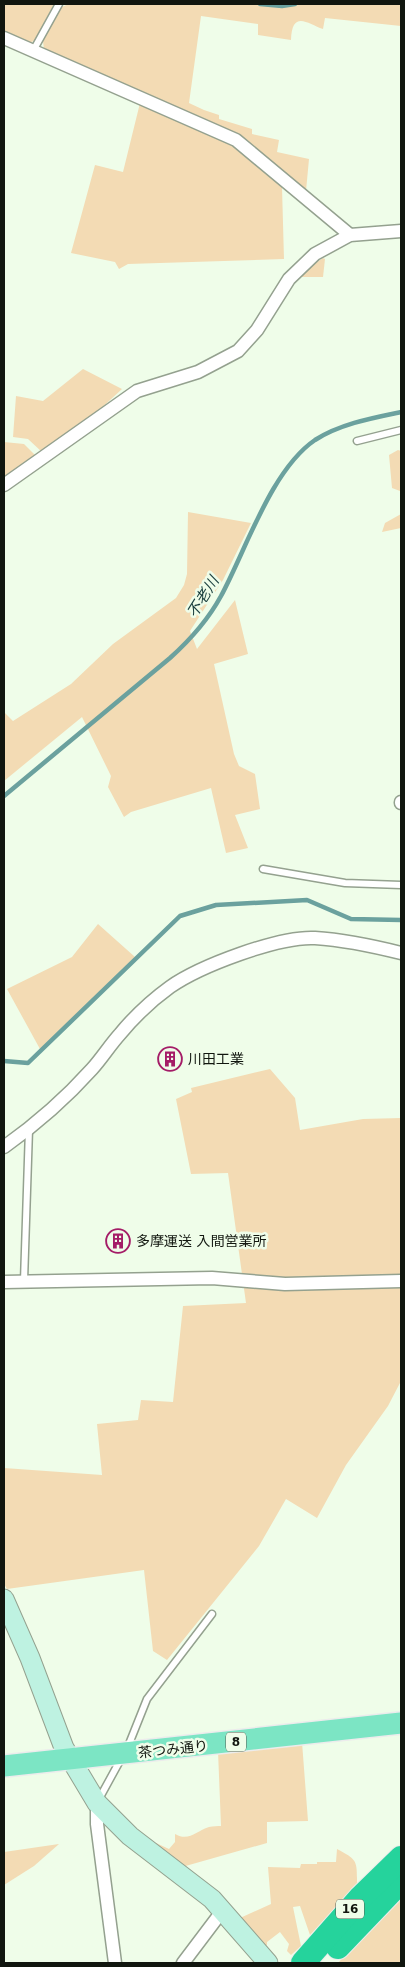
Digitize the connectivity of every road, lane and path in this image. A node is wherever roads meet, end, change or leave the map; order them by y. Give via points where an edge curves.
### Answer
1 (59, 4) edge
2 (4, 38) edge
3 (33, 51) junction
4 (401, 231) edge
5 (350, 235) junction
6 (401, 430) edge
7 (357, 441) dead end
8 (4, 484) edge
9 (262, 869) dead end
10 (401, 885) edge
11 (401, 953) edge
12 (29, 1129) junction
13 (4, 1147) edge
14 (24, 1281) junction
15 (401, 1281) edge
16 (4, 1282) edge
17 (4, 1600) edge
18 (212, 1614) dead end
19 (401, 1723) edge
20 (124, 1754) junction
21 (70, 1760) junction
22 (4, 1766) edge
23 (97, 1802) junction
24 (401, 1858) edge
25 (401, 1881) edge
26 (223, 1910) junction
27 (115, 1963) edge
28 (183, 1963) edge
29 (268, 1963) edge
30 (303, 1963) edge
31 (325, 1963) edge

1 - 3 lane
2 - 3 street
3 - 5 street via 236,140
4 - 5 street
5 - 8 street via 314,254 300,266 257,330 238,351 198,372 137,391
6 - 7 lane
9 - 10 lane via 345,883
11 - 12 street via 314,938 287,940 210,967 170,987 139,1014 92,1069
12 - 13 street
12 - 14 lane
14 - 15 street via 212,1278 285,1284
14 - 16 street
17 - 21 street
18 - 20 lane via 147,1699
19 - 20 main road, 茶つみ通り / 8
20 - 21 main road, 茶つみ通り / 8
20 - 23 lane
21 - 22 main road, 茶つみ通り / 8
21 - 23 street
23 - 26 street via 130,1836
23 - 27 street
24 - 30 highway, 16 via 361,1897
25 - 31 highway, 16
26 - 28 street
26 - 29 street

